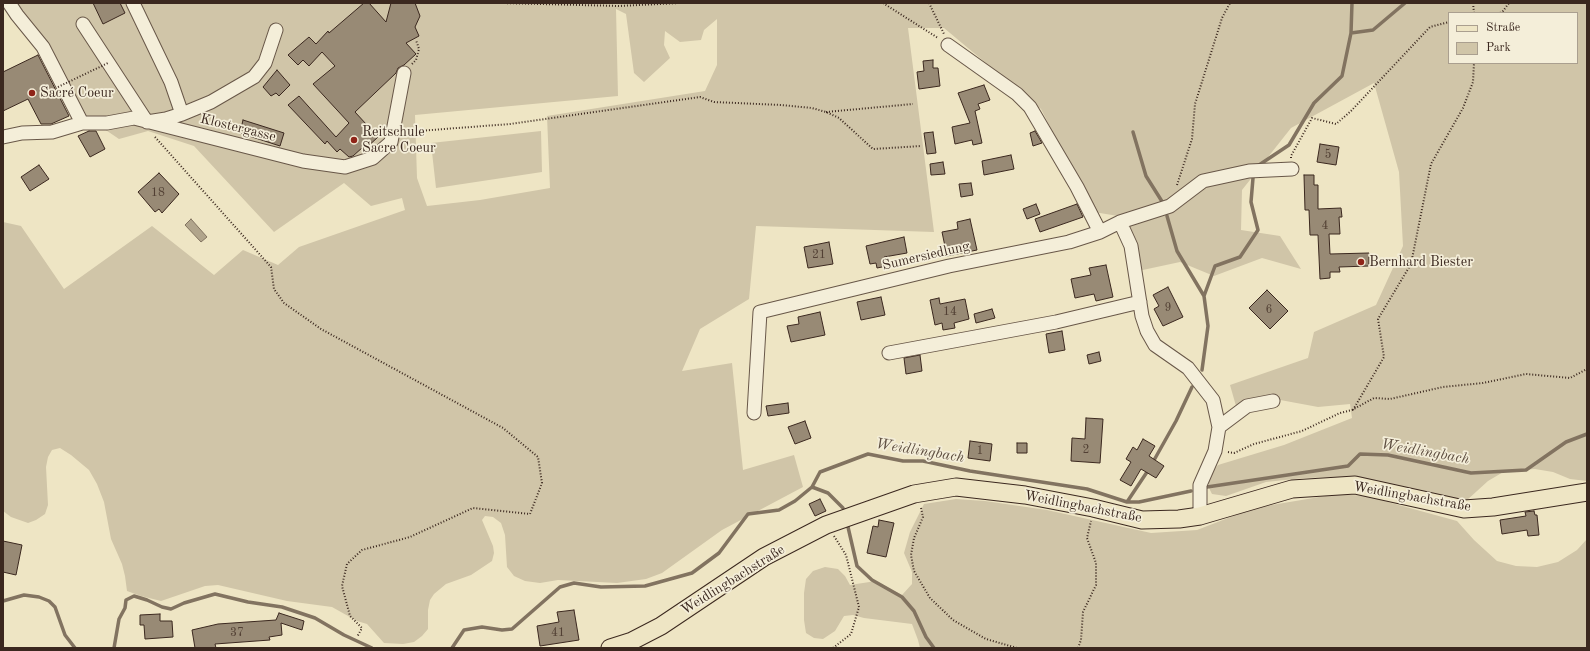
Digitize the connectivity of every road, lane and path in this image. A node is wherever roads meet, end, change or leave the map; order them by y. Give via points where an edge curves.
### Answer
1 (9, 3) edge
2 (133, 3) edge
3 (500, 3) edge
4 (680, 3) edge
5 (883, 3) edge
6 (929, 3) edge
7 (1230, 3) edge
8 (1509, 3) edge
9 (1502, 12) edge
10 (1448, 22) edge
11 (83, 24) dead end
12 (276, 30) dead end
13 (416, 40) dead end
14 (948, 45) junction
15 (108, 63) junction
16 (1474, 64) edge
17 (404, 73) joint
18 (58, 87) dead end
19 (913, 104) dead end
20 (826, 112) junction
21 (182, 114) junction
22 (82, 123) junction
23 (153, 123) junction
24 (393, 134) junction
25 (3, 137) edge
26 (921, 146) dead end
27 (1292, 169) joint
28 (1170, 206) junction
29 (1120, 222) junction
30 (1100, 232) junction
31 (1140, 302) junction
32 (889, 353) dead end
33 (1587, 369) edge
34 (1273, 400) dead end
35 (1352, 410) junction
36 (754, 413) dead end
37 (1219, 426) junction
38 (1215, 451) junction
39 (1587, 492) edge
40 (914, 494) junction
41 (1094, 508) junction
42 (1200, 516) junction
43 (826, 525) junction
44 (357, 637) dead end
45 (610, 648) edge
46 (833, 648) edge
47 (1016, 648) edge
48 (1078, 648) edge
49 (1339, 648) edge
50 (1344, 648) edge

1 - 22 street via 43,47
2 - 21 street via 171,82
3 - 4 path via 619,6
5 - 14 path
6 - 14 path
7 - 28 path via 1222,18 1195,104 1192,139
8 - 9 path
10 - 27 path via 1430,27 1336,124 1312,118 1291,156
11 - 15 street
12 - 21 street via 265,63 254,78 211,102
13 - 17 path via 419,49 416,60
14 - 30 street via 1017,94 1030,107
15 - 18 path, bridge
15 - 23 street
16 - 35 path via 1473,82 1462,108 1431,164 1411,264 1378,319 1384,357
17 - 24 street, Klostergasse
19 - 20 path
20 - 24 path via 781,105 714,102 700,97 510,124
20 - 26 path via 839,118 873,149
21 - 23 street
22 - 23 street, Klostergasse via 107,123 134,118
22 - 25 street, Klostergasse via 52,132 22,133
23 - 24 street, Klostergasse via 303,161 345,167 373,158 391,142
23 - 44 path via 154,136 271,267 274,289 284,303 321,329 503,428 538,457 542,483 530,514 473,508 410,537 362,550 347,564 342,586 350,616 362,628
27 - 28 street, Sumersiedlung via 1249,172 1203,181
28 - 29 street, Sumersiedlung
29 - 30 street, Sumersiedlung
29 - 31 street via 1131,246
30 - 36 street, Sumersiedlung via 1070,242 949,266 760,312
31 - 32 street via 1056,322
31 - 37 street via 1147,331 1155,345 1188,368 1213,400
33 - 35 path via 1570,378 1526,374 1443,387 1390,399 1374,398
34 - 37 street via 1247,406
35 - 38 path via 1302,431 1254,444 1234,453
37 - 38 street
38 - 42 street via 1200,485
39 - 42 main road, Weidlingbachstraße via 1464,509 1355,485 1292,489
40 - 41 main road, Weidlingbachstraße via 956,487 1025,495
40 - 43 main road, Weidlingbachstraße
40 - 47 path via 921,504 923,517 914,538 911,555 914,571 930,598 953,620 986,639
41 - 42 main road, Weidlingbachstraße via 1142,520
41 - 48 path via 1087,538 1096,563 1096,585 1083,612
43 - 45 main road, Weidlingbachstraße via 764,557 661,626 632,641
43 - 46 path via 846,555 859,607 851,634
49 - 50 path

